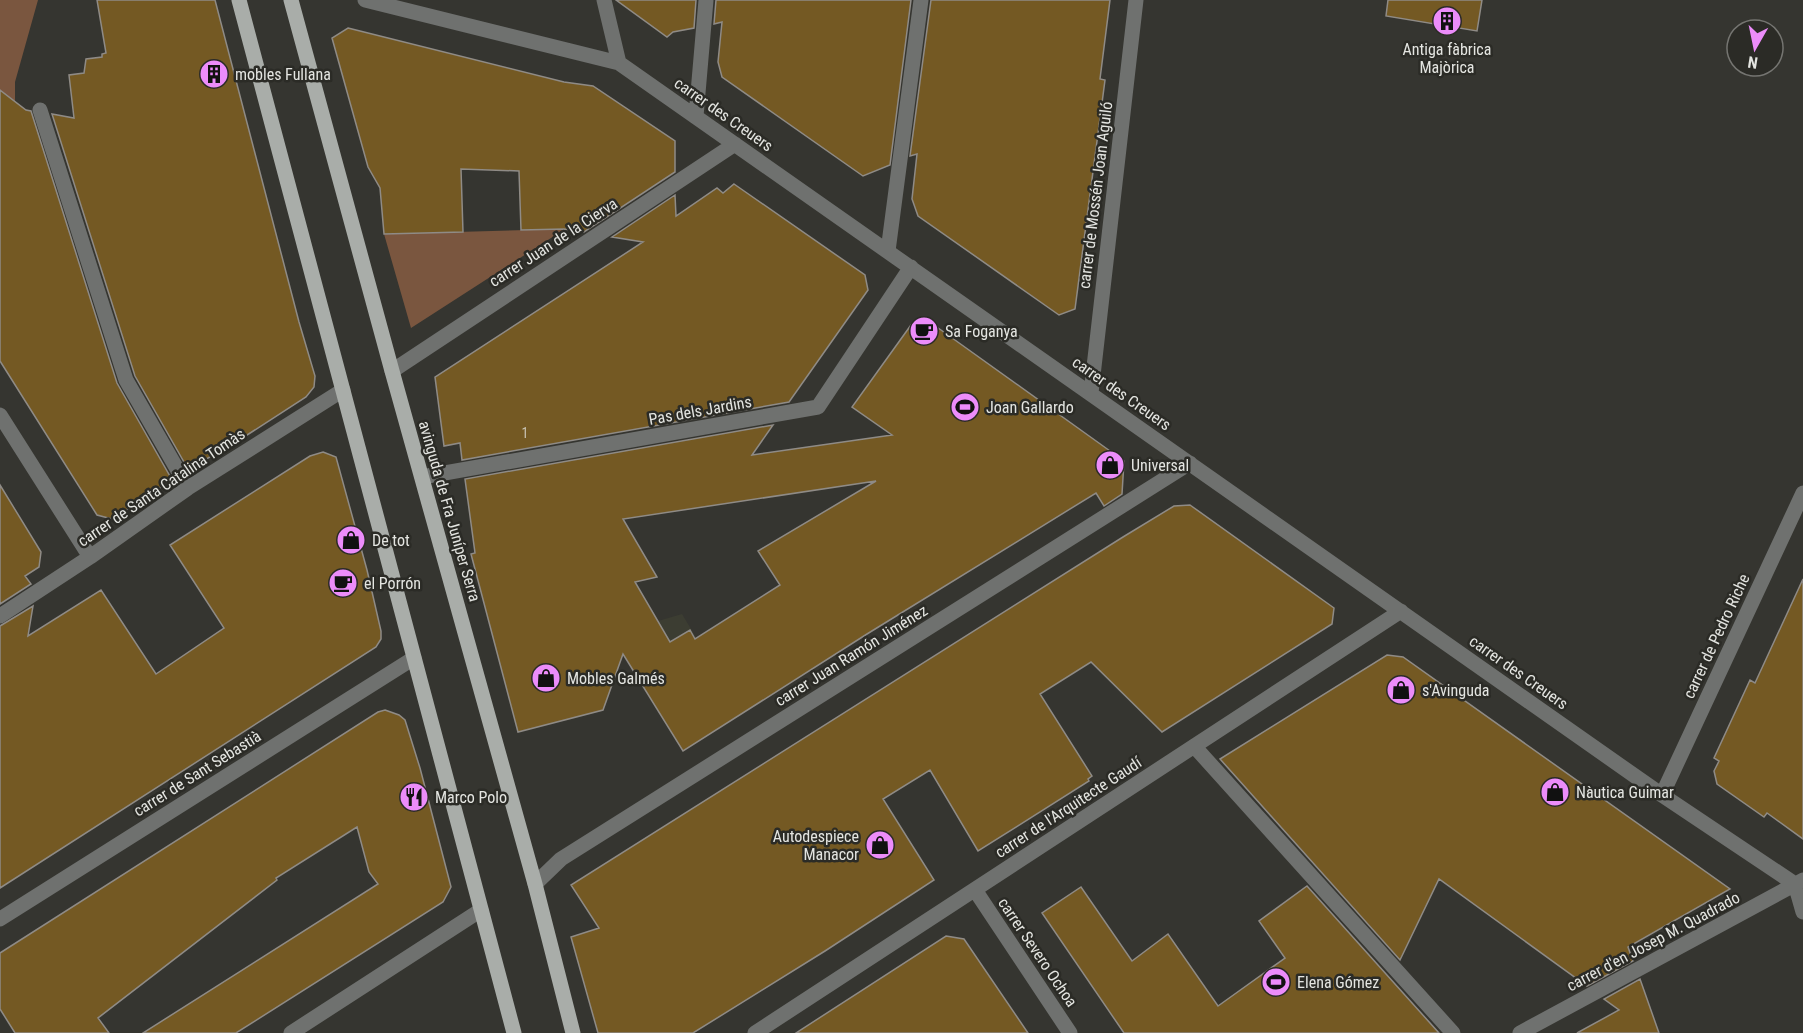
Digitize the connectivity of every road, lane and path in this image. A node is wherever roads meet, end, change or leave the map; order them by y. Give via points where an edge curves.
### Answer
1 (239, 0) edge
2 (291, 0) edge
3 (365, 0) edge
4 (604, 0) edge
5 (706, 0) edge
6 (921, 0) edge
7 (1136, 0) edge
8 (619, 63) junction
9 (40, 110) dead end
10 (696, 116) junction
11 (735, 144) junction
12 (888, 251) junction
13 (911, 267) junction
14 (392, 371) junction
15 (343, 390) junction
16 (1091, 393) junction
17 (0, 415) edge
18 (1190, 463) junction
19 (422, 477) junction
20 (188, 488) junction
21 (1803, 493) edge
22 (90, 556) junction
23 (1401, 611) junction
24 (0, 616) edge
25 (414, 658) junction
26 (1194, 746) junction
27 (1662, 795) junction
28 (1799, 882) edge
29 (535, 884) junction
30 (975, 890) junction
31 (481, 910) junction
32 (1803, 912) edge
33 (0, 918) edge
34 (291, 1033) edge
35 (514, 1033) edge
36 (573, 1033) edge
37 (755, 1033) edge
38 (1070, 1033) edge
39 (1453, 1033) edge
40 (1520, 1033) edge

1 - 15 main road
2 - 14 main road, avinguda de Fra Juníper Serra
3 - 8 street, carrer des Creuers
4 - 8 street
5 - 10 street
6 - 12 street
7 - 16 street, carrer de Mossén Joan Aguiló
8 - 10 street, carrer des Creuers
9 - 20 street via 126,380
10 - 11 street, carrer des Creuers
11 - 12 street, carrer des Creuers
11 - 14 street, carrer Juan de la Cierva
12 - 13 street, carrer des Creuers
13 - 16 street, carrer des Creuers
13 - 19 street, Pas dels Jardins via 818,407
14 - 19 main road, avinguda de Fra Juníper Serra
15 - 20 street, carrer de Santa Catalina Tomàs
15 - 25 main road
16 - 18 street, carrer des Creuers
17 - 22 street
18 - 23 street, carrer des Creuers
18 - 29 street, carrer Juan Ramón Jiménez via 561,859
19 - 29 main road, avinguda de Fra Juníper Serra
20 - 22 street, carrer de Santa Catalina Tomàs
21 - 27 street, carrer de Pedro Riche
22 - 24 street, carrer de Santa Catalina Tomàs
23 - 26 street, carrer de l'Arquitecte Gaudí
23 - 27 street, carrer des Creuers
25 - 31 main road
25 - 33 street, carrer de Sant Sebastià
26 - 30 street, carrer de l'Arquitecte Gaudí
26 - 39 street
27 - 28 street, carrer des Creuers
28 - 32 street
28 - 40 street, carrer d'en Josep M. Quadrado
29 - 36 main road, avinguda de Fra Juníper Serra
30 - 37 street, carrer de l'Arquitecte Gaudí
30 - 38 street, carrer Severo Ochoa
31 - 34 street
31 - 35 main road

